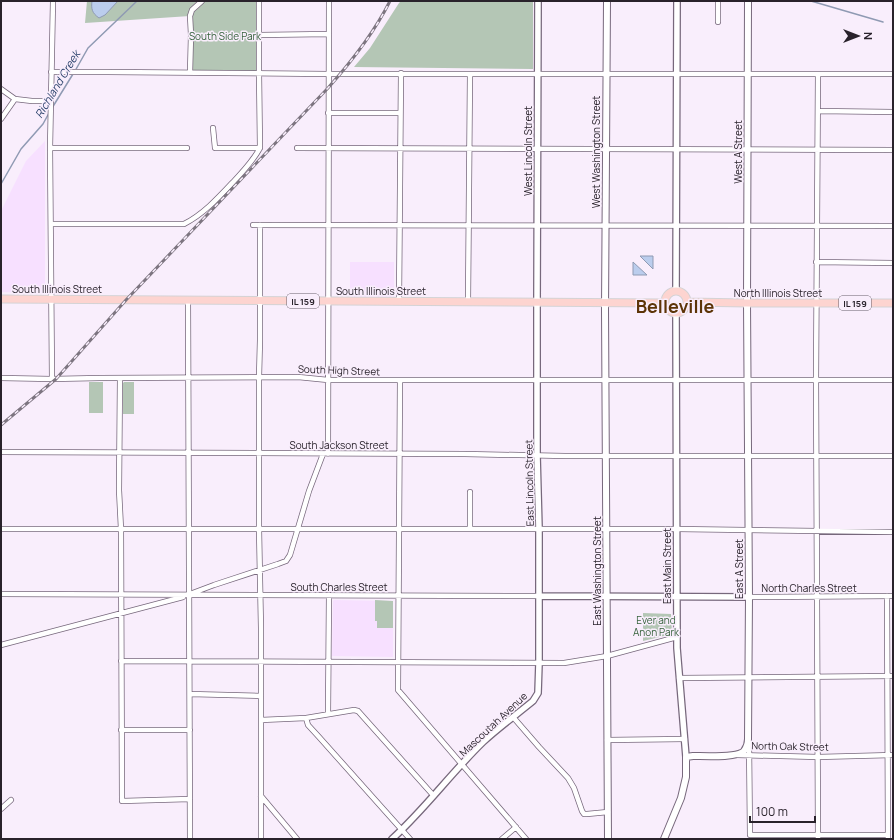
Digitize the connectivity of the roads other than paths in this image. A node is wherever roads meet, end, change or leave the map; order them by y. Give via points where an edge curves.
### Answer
1 (53, 1) edge
2 (202, 1) edge
3 (259, 1) edge
4 (329, 1) edge
5 (538, 1) edge
6 (607, 1) edge
7 (678, 1) edge
8 (718, 1) edge
9 (748, 1) edge
10 (718, 22) dead end
11 (260, 34) junction
12 (329, 34) junction
13 (51, 72) junction
14 (190, 72) junction
15 (259, 73) junction
16 (401, 73) junction
17 (328, 74) junction
18 (470, 74) junction
19 (538, 74) junction
20 (606, 74) junction
21 (677, 74) junction
22 (748, 74) junction
23 (818, 74) junction
24 (893, 74) edge
25 (1, 89) edge
26 (14, 99) junction
27 (50, 102) junction
28 (818, 111) junction
29 (893, 112) edge
30 (328, 113) junction
31 (400, 113) junction
32 (1, 120) edge
33 (213, 128) dead end
34 (50, 148) junction
35 (187, 148) dead end
36 (260, 148) junction
37 (297, 148) dead end
38 (328, 148) junction
39 (400, 148) junction
40 (470, 149) junction
41 (537, 149) junction
42 (606, 149) junction
43 (748, 149) junction
44 (677, 150) junction
45 (818, 150) junction
46 (893, 150) edge
47 (51, 224) junction
48 (253, 225) dead end
49 (260, 225) junction
50 (328, 225) junction
51 (400, 225) junction
52 (676, 225) junction
53 (469, 226) junction
54 (537, 226) junction
55 (606, 226) junction
56 (748, 226) junction
57 (816, 226) junction
58 (893, 226) edge
59 (816, 262) junction
60 (893, 262) edge
61 (676, 291) junction
62 (1, 299) edge
63 (51, 299) junction
64 (188, 300) junction
65 (260, 300) junction
66 (328, 301) junction
67 (399, 301) junction
68 (468, 302) junction
69 (537, 302) junction
70 (605, 302) junction
71 (688, 302) junction
72 (893, 302) edge
73 (665, 303) junction
74 (747, 303) junction
75 (816, 303) junction
76 (676, 314) junction
77 (259, 377) junction
78 (1, 378) edge
79 (120, 378) junction
80 (189, 378) junction
81 (52, 379) junction
82 (328, 380) junction
83 (400, 380) junction
84 (676, 380) junction
85 (748, 380) junction
86 (816, 380) junction
87 (893, 380) edge
88 (537, 381) junction
89 (606, 381) junction
90 (1, 452) edge
91 (119, 453) junction
92 (188, 453) junction
93 (259, 454) junction
94 (326, 454) junction
95 (399, 455) junction
96 (537, 455) junction
97 (677, 455) junction
98 (748, 455) junction
99 (606, 456) junction
100 (816, 456) junction
101 (893, 456) edge
102 (470, 492) dead end
103 (1, 529) edge
104 (121, 529) junction
105 (189, 529) junction
106 (259, 529) junction
107 (297, 529) junction
108 (399, 529) junction
109 (470, 529) junction
110 (538, 529) junction
111 (606, 529) junction
112 (677, 529) junction
113 (749, 530) junction
114 (817, 531) junction
115 (893, 532) edge
116 (260, 570) junction
117 (1, 594) edge
118 (121, 595) junction
119 (190, 595) junction
120 (260, 595) junction
121 (329, 595) junction
122 (399, 596) junction
123 (539, 596) junction
124 (887, 596) junction
125 (893, 596) edge
126 (607, 597) junction
127 (677, 597) junction
128 (749, 597) junction
129 (817, 597) junction
130 (121, 613) junction
131 (677, 637) junction
132 (1, 645) edge
133 (607, 656) junction
134 (121, 661) junction
135 (190, 662) junction
136 (261, 662) junction
137 (328, 662) junction
138 (398, 663) junction
139 (539, 663) junction
140 (893, 676) edge
141 (749, 677) junction
142 (817, 677) junction
143 (887, 677) junction
144 (679, 678) junction
145 (190, 694) junction
146 (261, 696) junction
147 (328, 714) junction
148 (513, 717) junction
149 (306, 718) junction
150 (261, 720) junction
151 (121, 730) junction
152 (190, 730) junction
153 (685, 739) junction
154 (748, 739) junction
155 (607, 740) junction
156 (749, 755) junction
157 (887, 755) junction
158 (893, 755) edge
159 (731, 756) junction
160 (686, 757) junction
161 (818, 757) junction
162 (462, 765) junction
163 (434, 795) junction
164 (261, 796) junction
165 (190, 799) junction
166 (11, 800) dead end
167 (1, 808) edge
168 (608, 812) junction
169 (516, 827) junction
170 (402, 830) junction
171 (818, 837) edge
172 (888, 837) edge
173 (190, 839) edge
174 (261, 839) edge
175 (298, 839) edge
176 (392, 839) edge
177 (410, 839) edge
178 (502, 839) edge
179 (526, 839) edge
180 (608, 839) edge
181 (664, 839) edge

1 - 13 street
2 - 14 street via 192,10 190,16
3 - 11 street
4 - 12 street
5 - 19 street, West Lincoln Street
6 - 20 main road, West Washington Street
7 - 21 street
8 - 10 street
9 - 22 main road, West A Street
11 - 12 street
11 - 15 street
12 - 17 street
13 - 14 street
13 - 27 street
14 - 15 street
15 - 17 street
15 - 36 street
16 - 17 street
16 - 18 street
16 - 31 street
17 - 30 street
18 - 19 street
18 - 40 street
19 - 20 street
19 - 41 street, West Lincoln Street
20 - 21 street
20 - 42 main road, West Washington Street
21 - 22 street
21 - 44 street
22 - 23 street
22 - 43 main road, West A Street
23 - 24 street
23 - 28 street
25 - 26 street
26 - 27 street
26 - 32 street
27 - 34 street
28 - 29 street
28 - 45 street
30 - 31 street
30 - 38 street
31 - 39 street
33 - 36 street via 216,148
34 - 35 street
34 - 47 street
36 - 47 street via 224,191 207,208 184,224
37 - 38 street
38 - 39 street
38 - 50 street
39 - 40 street
39 - 51 street
40 - 41 street
40 - 53 street
41 - 42 street
41 - 54 street, West Lincoln Street
42 - 44 street
42 - 55 main road, West Washington Street
43 - 44 street
43 - 45 street
43 - 56 main road, West A Street
44 - 52 street
45 - 46 street
45 - 57 street
47 - 63 street
48 - 49 street
49 - 50 street
49 - 65 street
50 - 51 street
50 - 66 street
51 - 53 street
51 - 67 street
52 - 55 street
52 - 56 street
52 - 61 street
53 - 54 street
53 - 68 street
54 - 55 street
54 - 69 street, West Lincoln Street
55 - 70 main road, West Washington Street
56 - 57 street
56 - 74 main road, West A Street
57 - 58 street
57 - 59 street
59 - 60 street
59 - 75 street
61 - 71 main road via 684,294
61 - 73 main road via 667,295
62 - 63 main road, South Illinois Street / IL 159
63 - 64 main road, South Illinois Street / IL 159
63 - 81 street
64 - 65 main road, South Illinois Street / IL 159
64 - 80 street
65 - 66 main road, South Illinois Street / IL 159
65 - 77 street
66 - 67 main road, South Illinois Street / IL 159
66 - 82 street
67 - 68 main road, South Illinois Street / IL 159
68 - 69 main road, South Illinois Street / IL 159
69 - 70 main road, South Illinois Street / IL 159
69 - 88 street, East Lincoln Street
70 - 73 main road, South Illinois Street / IL 159
70 - 89 main road, East Washington Street
71 - 74 main road, North Illinois Street / IL 159
71 - 76 main road via 685,310
72 - 75 main road, North Illinois Street / IL 159
73 - 76 main road via 668,310
74 - 75 main road, North Illinois Street / IL 159
74 - 85 main road, East A Street
75 - 86 street
76 - 84 street, East Main Street
77 - 80 street, South High Street
77 - 82 street, South High Street
77 - 93 street
78 - 81 street, South High Street
79 - 80 street, South High Street
79 - 81 street, South High Street
79 - 91 street
80 - 92 street
82 - 83 street, South High Street
82 - 94 street
83 - 88 street, South High Street
83 - 95 street
84 - 85 street, South High Street
84 - 89 street, South High Street
84 - 97 street, East Main Street
85 - 86 street, South High Street
85 - 98 main road, East A Street
86 - 87 street, South High Street
86 - 100 street
88 - 89 street, South High Street
88 - 96 street, East Lincoln Street
89 - 99 main road, East Washington Street
90 - 91 street, South Jackson Street
91 - 92 street, South Jackson Street
91 - 104 street
92 - 93 street, South Jackson Street
92 - 105 street
93 - 94 street, South Jackson Street
93 - 106 street
94 - 95 street, South Jackson Street
94 - 107 street via 309,491
95 - 96 street, South Jackson Street
95 - 108 street
96 - 99 street, South Jackson Street
96 - 110 street, East Lincoln Street
97 - 98 street, South Jackson Street
97 - 99 street, South Jackson Street
97 - 112 street, East Main Street
98 - 100 street, South Jackson Street
98 - 113 main road, East A Street
99 - 111 main road, East Washington Street
100 - 101 street, South Jackson Street
100 - 114 street
102 - 109 street
103 - 104 street
104 - 105 street
104 - 118 street
105 - 106 street
105 - 119 street
106 - 107 street
106 - 116 street
107 - 108 street
107 - 116 street via 286,561
108 - 109 street
108 - 122 street
109 - 110 street
110 - 111 street
110 - 123 street, East Lincoln Street
111 - 112 street
111 - 126 main road, East Washington Street
112 - 113 street
112 - 127 street, East Main Street
113 - 114 street
113 - 128 main road, East A Street
114 - 115 street
114 - 129 street
116 - 119 street
116 - 120 street
117 - 118 street, South Charles Street
118 - 119 street, South Charles Street
118 - 130 street
119 - 120 street, South Charles Street
119 - 130 street
119 - 135 street
120 - 121 street, South Charles Street
120 - 136 street
121 - 122 street, South Charles Street
121 - 137 street
122 - 123 street, South Charles Street
122 - 138 street
123 - 126 street, South Charles Street
123 - 139 street, East Lincoln Street
124 - 125 street, North Charles Street
124 - 129 street, North Charles Street
124 - 143 street
126 - 127 street, South Charles Street
126 - 133 main road, East Washington Street
127 - 128 street, North Charles Street
127 - 131 street, East Main Street
128 - 129 street, North Charles Street
128 - 141 main road, East A Street
129 - 142 street
130 - 132 street
130 - 134 street
131 - 133 street
131 - 144 street, East Main Street
133 - 139 street via 564,663
133 - 155 main road, East Washington Street
134 - 135 street
134 - 151 street
135 - 136 street
135 - 145 street
136 - 137 street
136 - 146 street
137 - 138 street
137 - 147 street
138 - 139 street
138 - 162 street via 398,690
139 - 148 street, Mascoutah Avenue via 538,693 533,701
140 - 143 street
141 - 142 street
141 - 144 street
141 - 154 main road, East A Street
142 - 143 street
142 - 161 street
143 - 157 street
144 - 153 street, East Main Street
145 - 146 street
145 - 152 street
146 - 150 street
147 - 149 street
147 - 163 street via 358,711
148 - 162 street, Mascoutah Avenue
148 - 168 street via 568,778 584,814
149 - 150 street
149 - 170 street via 308,725 318,737
150 - 164 street
151 - 152 street
151 - 165 street via 122,801
152 - 165 street
153 - 155 street
153 - 160 street, East Main Street
154 - 156 street, East A Street
154 - 159 main road via 744,751
155 - 168 main road, East Washington Street
156 - 159 street, North Oak Street
156 - 161 street, North Oak Street
156 - 171 street, East A Street via 750,836
157 - 158 street, North Oak Street
157 - 161 street, North Oak Street
157 - 172 street
159 - 160 main road, North Oak Street
160 - 181 main road, East Main Street via 686,777 681,798
161 - 171 street
162 - 163 street, Mascoutah Avenue
162 - 169 street
163 - 170 street, Mascoutah Avenue
164 - 174 street
164 - 175 street
165 - 173 street
166 - 167 street
168 - 180 main road, East Washington Street
169 - 178 street
169 - 179 street
170 - 176 street, Mascoutah Avenue
170 - 177 street
171 - 172 street

